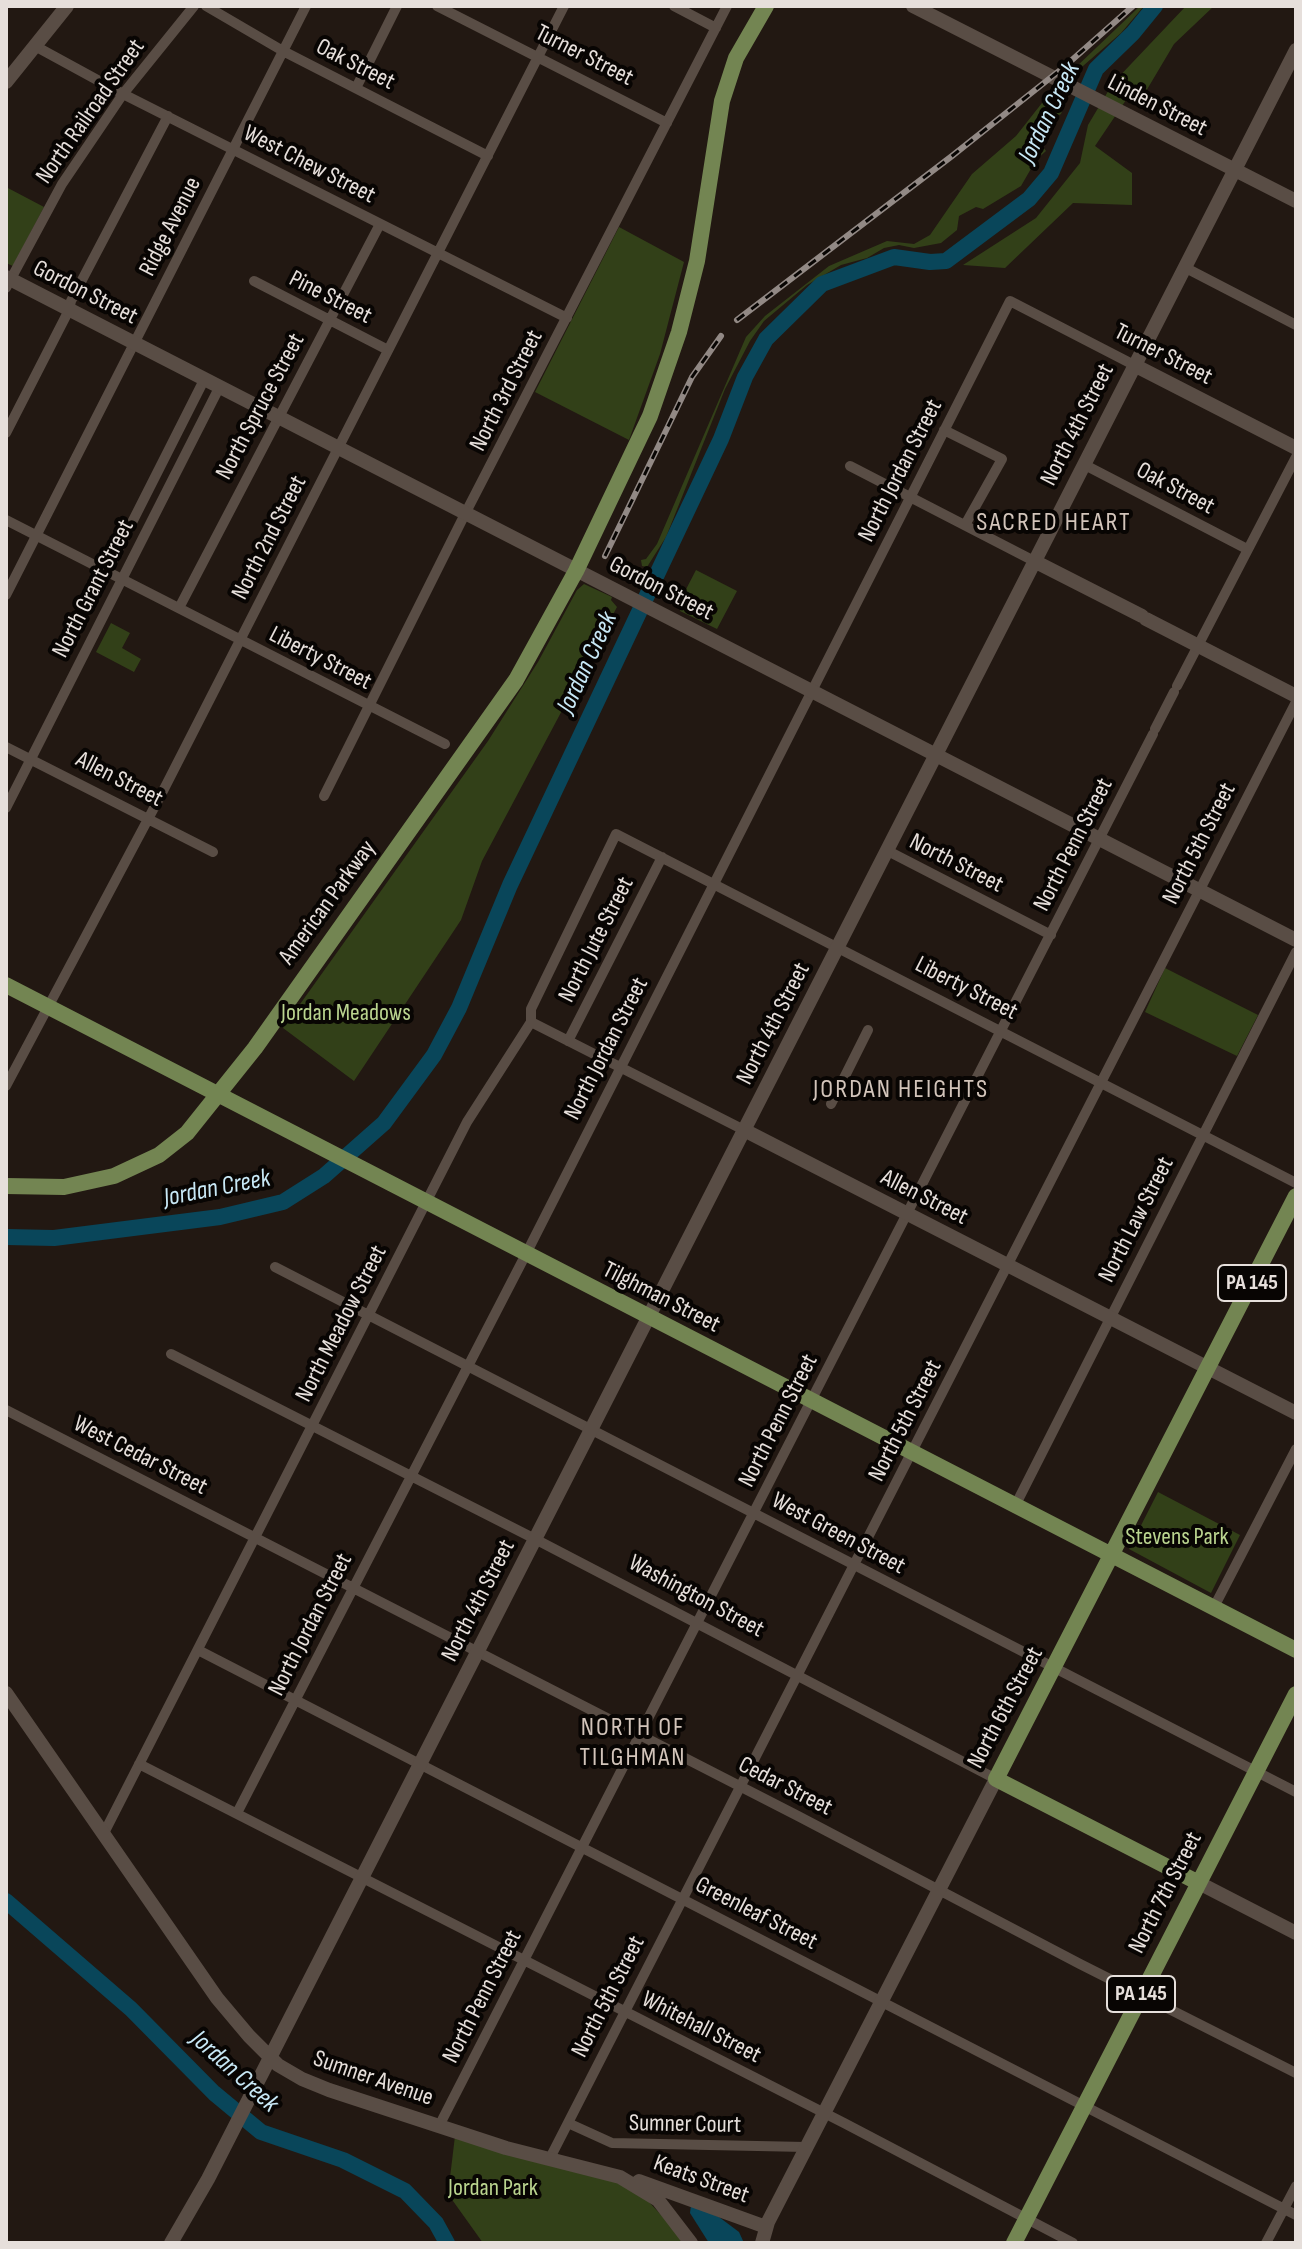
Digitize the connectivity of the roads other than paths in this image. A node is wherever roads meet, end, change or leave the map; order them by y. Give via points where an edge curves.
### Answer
1 (67, 6) edge
2 (194, 6) edge
3 (206, 6) edge
4 (306, 6) edge
5 (397, 6) edge
6 (437, 6) edge
7 (564, 6) edge
8 (674, 6) edge
9 (727, 6) edge
10 (766, 6) edge
11 (913, 6) edge
12 (716, 28) junction
13 (35, 46) junction
14 (1296, 50) edge
15 (283, 51) junction
16 (538, 58) junction
17 (6, 82) edge
18 (356, 88) junction
19 (123, 94) junction
20 (168, 116) junction
21 (667, 123) junction
22 (233, 149) junction
23 (488, 156) junction
24 (1234, 169) junction
25 (1296, 201) edge
26 (380, 224) junction
27 (438, 253) junction
28 (1184, 267) junction
29 (254, 281) dead end
30 (8, 282) edge
31 (1010, 301) joint
32 (69, 310) junction
33 (567, 318) junction
34 (330, 320) junction
35 (1296, 325) edge
36 (134, 344) junction
37 (388, 350) junction
38 (1134, 365) junction
39 (204, 380) junction
40 (219, 388) junction
41 (277, 418) junction
42 (944, 430) junction
43 (6, 433) edge
44 (1296, 448) edge
45 (338, 449) junction
46 (1296, 457) edge
47 (1083, 464) junction
48 (850, 466) dead end
49 (910, 497) junction
50 (465, 514) junction
51 (6, 520) edge
52 (965, 525) junction
53 (36, 536) junction
54 (1247, 549) junction
55 (1034, 561) junction
56 (576, 571) junction
57 (107, 572) junction
58 (121, 579) junction
59 (6, 595) edge
60 (179, 608) junction
61 (240, 640) junction
62 (1197, 645) junction
63 (811, 691) junction
64 (1296, 699) edge
65 (369, 707) junction
66 (445, 744) dead end
67 (6, 747) edge
68 (934, 755) junction
69 (31, 761) junction
70 (324, 796) dead end
71 (6, 808) edge
72 (148, 820) junction
73 (616, 834) joint
74 (1100, 840) junction
75 (886, 850) junction
76 (213, 852) dead end
77 (662, 857) junction
78 (713, 882) junction
79 (1199, 890) junction
80 (1051, 935) junction
81 (1296, 940) edge
82 (838, 946) junction
83 (1296, 952) edge
84 (6, 985) edge
85 (47, 1007) junction
86 (531, 1022) junction
87 (868, 1030) dead end
88 (1002, 1031) junction
89 (568, 1041) junction
90 (620, 1067) junction
91 (1101, 1082) junction
92 (6, 1086) edge
93 (831, 1104) dead end
94 (744, 1130) junction
95 (1204, 1135) junction
96 (1296, 1183) edge
97 (6, 1186) edge
98 (1296, 1196) edge
99 (908, 1214) junction
100 (526, 1254) junction
101 (1008, 1266) junction
102 (275, 1267) dead end
103 (369, 1315) junction
104 (648, 1318) junction
105 (1109, 1318) junction
106 (171, 1354) dead end
107 (468, 1365) junction
108 (1207, 1369) junction
109 (811, 1402) junction
110 (6, 1410) edge
111 (1296, 1413) edge
112 (313, 1426) junction
113 (592, 1429) junction
114 (1296, 1449) edge
115 (911, 1453) junction
116 (411, 1476) junction
117 (1015, 1506) junction
118 (754, 1513) junction
119 (255, 1538) junction
120 (535, 1539) junction
121 (1109, 1556) junction
122 (854, 1566) junction
123 (353, 1588) junction
124 (1213, 1609) junction
125 (697, 1625) junction
126 (198, 1650) junction
127 (1296, 1650) edge
128 (477, 1652) junction
129 (1054, 1668) junction
130 (797, 1676) junction
131 (6, 1693) edge
132 (1296, 1694) edge
133 (295, 1700) junction
134 (640, 1736) junction
135 (139, 1764) junction
136 (420, 1764) junction
137 (1256, 1772) junction
138 (996, 1779) junction
139 (740, 1787) junction
140 (1296, 1792) edge
141 (237, 1813) junction
142 (103, 1835) junction
143 (582, 1848) junction
144 (361, 1877) junction
145 (1199, 1883) junction
146 (939, 1889) junction
147 (682, 1899) junction
148 (1296, 1933) edge
149 (524, 1960) junction
150 (1141, 1994) junction
151 (881, 2001) junction
152 (624, 2011) junction
153 (1296, 2073) edge
154 (1085, 2106) junction
155 (824, 2113) junction
156 (568, 2123) junction
157 (439, 2126) junction
158 (806, 2147) junction
159 (550, 2158) junction
160 (620, 2177) junction
161 (1296, 2186) edge
162 (1284, 2208) junction
163 (1296, 2215) edge
164 (1027, 2219) junction
165 (766, 2227) junction
166 (171, 2243) edge
167 (691, 2243) edge
168 (762, 2243) edge
169 (1014, 2243) edge
170 (1073, 2243) edge
171 (1266, 2243) edge

1 - 13 street
2 - 19 street, North Railroad Street
3 - 15 street, Oak Street
4 - 15 street, Ridge Avenue
5 - 18 street
6 - 16 street, Turner Street
7 - 16 street, North 2nd Street
8 - 12 street
9 - 12 street, North 3rd Street
10 - 56 main road, American Parkway via 736,58 722,101 697,261 679,332 636,449
11 - 24 street, Linden Street
12 - 21 street, North 3rd Street
13 - 17 street
13 - 19 street, West Chew Street
14 - 24 street, North 4th Street
15 - 18 street, Oak Street
15 - 22 street, Ridge Avenue
16 - 21 street, Turner Street
16 - 23 street, North 2nd Street
18 - 23 street, Oak Street
19 - 20 street, West Chew Street
19 - 30 street, North Railroad Street via 62,184
20 - 22 street, West Chew Street
20 - 32 street
21 - 33 street, North 3rd Street
22 - 26 street, West Chew Street
22 - 36 street, Ridge Avenue
23 - 27 street, North 2nd Street
24 - 25 street, Linden Street
24 - 28 street, North 4th Street
26 - 27 street, West Chew Street
26 - 34 street, North Spruce Street
27 - 33 street, West Chew Street
27 - 37 street, North 2nd Street
28 - 35 street
28 - 38 street, North 4th Street
29 - 34 street, Pine Street
30 - 32 street, Gordon Street
31 - 38 street, Turner Street
31 - 42 street, North Jordan Street
32 - 36 street, Gordon Street
32 - 43 street
33 - 50 street, North 3rd Street
34 - 37 street, Pine Street
34 - 41 street, North Spruce Street
36 - 39 street, Gordon Street
36 - 53 street, Ridge Avenue
37 - 45 street, North 2nd Street
38 - 44 street, Turner Street
38 - 47 street, North 4th Street
39 - 40 street, Gordon Street
39 - 57 street
40 - 41 street, Gordon Street
40 - 58 street, North Grant Street
41 - 45 street, Gordon Street
41 - 60 street, North Spruce Street
42 - 49 street, North Jordan Street
42 - 52 street via 1002,459
45 - 50 street, Gordon Street
45 - 61 street, North 2nd Street
46 - 54 street, North Penn Street
47 - 54 street, Oak Street
47 - 55 street, North 4th Street
48 - 49 street
49 - 52 street
49 - 63 street, North Jordan Street
50 - 56 street, Gordon Street
50 - 65 street, North 3rd Street
51 - 53 street, Liberty Street
52 - 55 street
53 - 57 street, Liberty Street
53 - 59 street, Ridge Avenue
54 - 62 street, North Penn Street
55 - 62 street
55 - 68 street, North 4th Street
56 - 63 street, Gordon Street
56 - 97 main road, American Parkway via 516,680 255,1048 187,1133 159,1155 114,1176 64,1187
57 - 58 street, Liberty Street
58 - 60 street, Liberty Street
58 - 69 street, North Grant Street
60 - 61 street, Liberty Street
61 - 65 street, Liberty Street
61 - 72 street, North 2nd Street
62 - 64 street
62 - 74 street, North Penn Street
63 - 68 street, Gordon Street
63 - 78 street, North Jordan Street
64 - 79 street, North 5th Street
65 - 66 street, Liberty Street
65 - 70 street, North 3rd Street
67 - 69 street, Allen Street
68 - 74 street, Gordon Street
68 - 75 street, North 4th Street
69 - 71 street, North Grant Street
69 - 72 street, Allen Street
72 - 76 street, Allen Street
72 - 85 street, North 2nd Street
73 - 77 street, Liberty Street
73 - 86 street, North Meadow Street via 531,1009
74 - 79 street, Gordon Street
74 - 80 street, North Penn Street
75 - 80 street, North Street
75 - 82 street, North 4th Street
77 - 78 street, Liberty Street
77 - 89 street, North Jute Street
78 - 82 street, Liberty Street
78 - 90 street, North Jordan Street
79 - 81 street, Gordon Street
79 - 91 street, North 5th Street
80 - 88 street, North Penn Street
82 - 88 street, Liberty Street
82 - 94 street, North 4th Street
83 - 95 street, North Law Street
84 - 85 main road, Tilghman Street
85 - 92 street, North 2nd Street
85 - 100 main road, Tilghman Street
86 - 89 street, Allen Street
86 - 103 street, North Meadow Street via 467,1122
87 - 93 street
88 - 91 street, Liberty Street
88 - 99 street, North Penn Street
89 - 90 street, Allen Street
90 - 94 street, Allen Street
90 - 100 street, North Jordan Street
91 - 95 street, Liberty Street
91 - 101 street, North 5th Street
94 - 99 street, Allen Street
94 - 104 street, North 4th Street
95 - 96 street, Liberty Street
95 - 105 street, North Law Street
98 - 108 main road, North 6th Street / PA 145
99 - 101 street, Allen Street
99 - 109 street, North Penn Street
100 - 104 main road, Tilghman Street
100 - 107 street, North Jordan Street
101 - 105 street, Allen Street
101 - 115 street, North 5th Street
102 - 103 street, West Green Street
103 - 107 street, West Green Street
103 - 112 street, North Meadow Street
104 - 109 main road, Tilghman Street
104 - 113 street, North 4th Street
105 - 108 street, Allen Street
105 - 117 street, North Law Street
106 - 112 street, Washington Street
107 - 113 street, West Green Street
107 - 116 street, North Jordan Street
108 - 111 street, Allen Street
108 - 121 main road, North 6th Street / PA 145
109 - 115 main road, Tilghman Street
109 - 118 street, North Penn Street
110 - 119 street, West Cedar Street
112 - 116 street, Washington Street
112 - 119 street, North Meadow Street
113 - 118 street, West Green Street
113 - 120 street, North 4th Street
114 - 124 street
115 - 117 main road, Tilghman Street
115 - 122 street, North 5th Street
116 - 120 street, Washington Street
116 - 123 street, North Jordan Street
117 - 121 main road, Tilghman Street
118 - 122 street, West Green Street
118 - 125 street, North Penn Street
119 - 123 street, Cedar Street
119 - 126 street, North Meadow Street
120 - 125 street, Washington Street
120 - 128 street, North 4th Street
121 - 124 main road, Tilghman Street
121 - 129 main road, North 6th Street / PA 145
122 - 129 street, West Green Street
122 - 130 street, North 5th Street
123 - 128 street, Cedar Street
123 - 133 street, North Jordan Street
124 - 127 main road, Tilghman Street
125 - 130 street, Washington Street
125 - 134 street, North Penn Street
126 - 133 street, Greenleaf Street
126 - 135 street, North Meadow Street
128 - 134 street, Cedar Street
128 - 136 street, North 4th Street
129 - 137 street, West Green Street
129 - 138 main road, North 6th Street / PA 145
130 - 138 street, Washington Street
130 - 139 street, North 5th Street
131 - 142 street, Sumner Avenue
132 - 137 main road, North 7th Street / PA 145
133 - 136 street, Greenleaf Street
133 - 141 street, North Jordan Street
134 - 139 street, Cedar Street
134 - 143 street, North Penn Street
135 - 141 street, Whitehall Street
135 - 142 street, North Meadow Street
136 - 143 street, Greenleaf Street
136 - 144 street, North 4th Street
137 - 140 street, West Green Street
137 - 145 main road, North 7th Street / PA 145
138 - 145 main road, Washington Street
138 - 146 street, North 6th Street
139 - 146 street, Cedar Street
139 - 147 street, North 5th Street
141 - 144 street, Whitehall Street
142 - 157 street, Sumner Avenue via 217,1998 278,2065 321,2087
143 - 147 street, Greenleaf Street
143 - 149 street, North Penn Street
144 - 149 street, Whitehall Street
144 - 166 street, North 4th Street
145 - 148 street
145 - 150 main road, North 7th Street / PA 145
146 - 150 street, Cedar Street
146 - 151 street, North 6th Street
147 - 151 street, Greenleaf Street
147 - 152 street, North 5th Street
149 - 152 street, Whitehall Street
149 - 157 street, North Penn Street
150 - 153 street, Cedar Street
150 - 154 main road, North 7th Street / PA 145
151 - 154 street, Greenleaf Street
151 - 155 street, North 6th Street
152 - 155 street, Whitehall Street
152 - 156 street, North 5th Street
154 - 162 street, Greenleaf Street
154 - 164 main road, North 7th Street / PA 145
155 - 158 street, North 6th Street
155 - 164 street, Whitehall Street
156 - 158 street, Sumner Court via 612,2143
156 - 159 street, North 5th Street
157 - 159 street, Sumner Avenue
158 - 165 street, North 6th Street
159 - 160 street, Sumner Avenue
160 - 165 street, Keats Street
160 - 167 street, Sumner Avenue via 658,2200
161 - 162 street
162 - 163 street, Greenleaf Street
162 - 171 street
164 - 169 main road, North 7th Street / PA 145
164 - 170 street, Whitehall Street
165 - 168 street, North 6th Street

